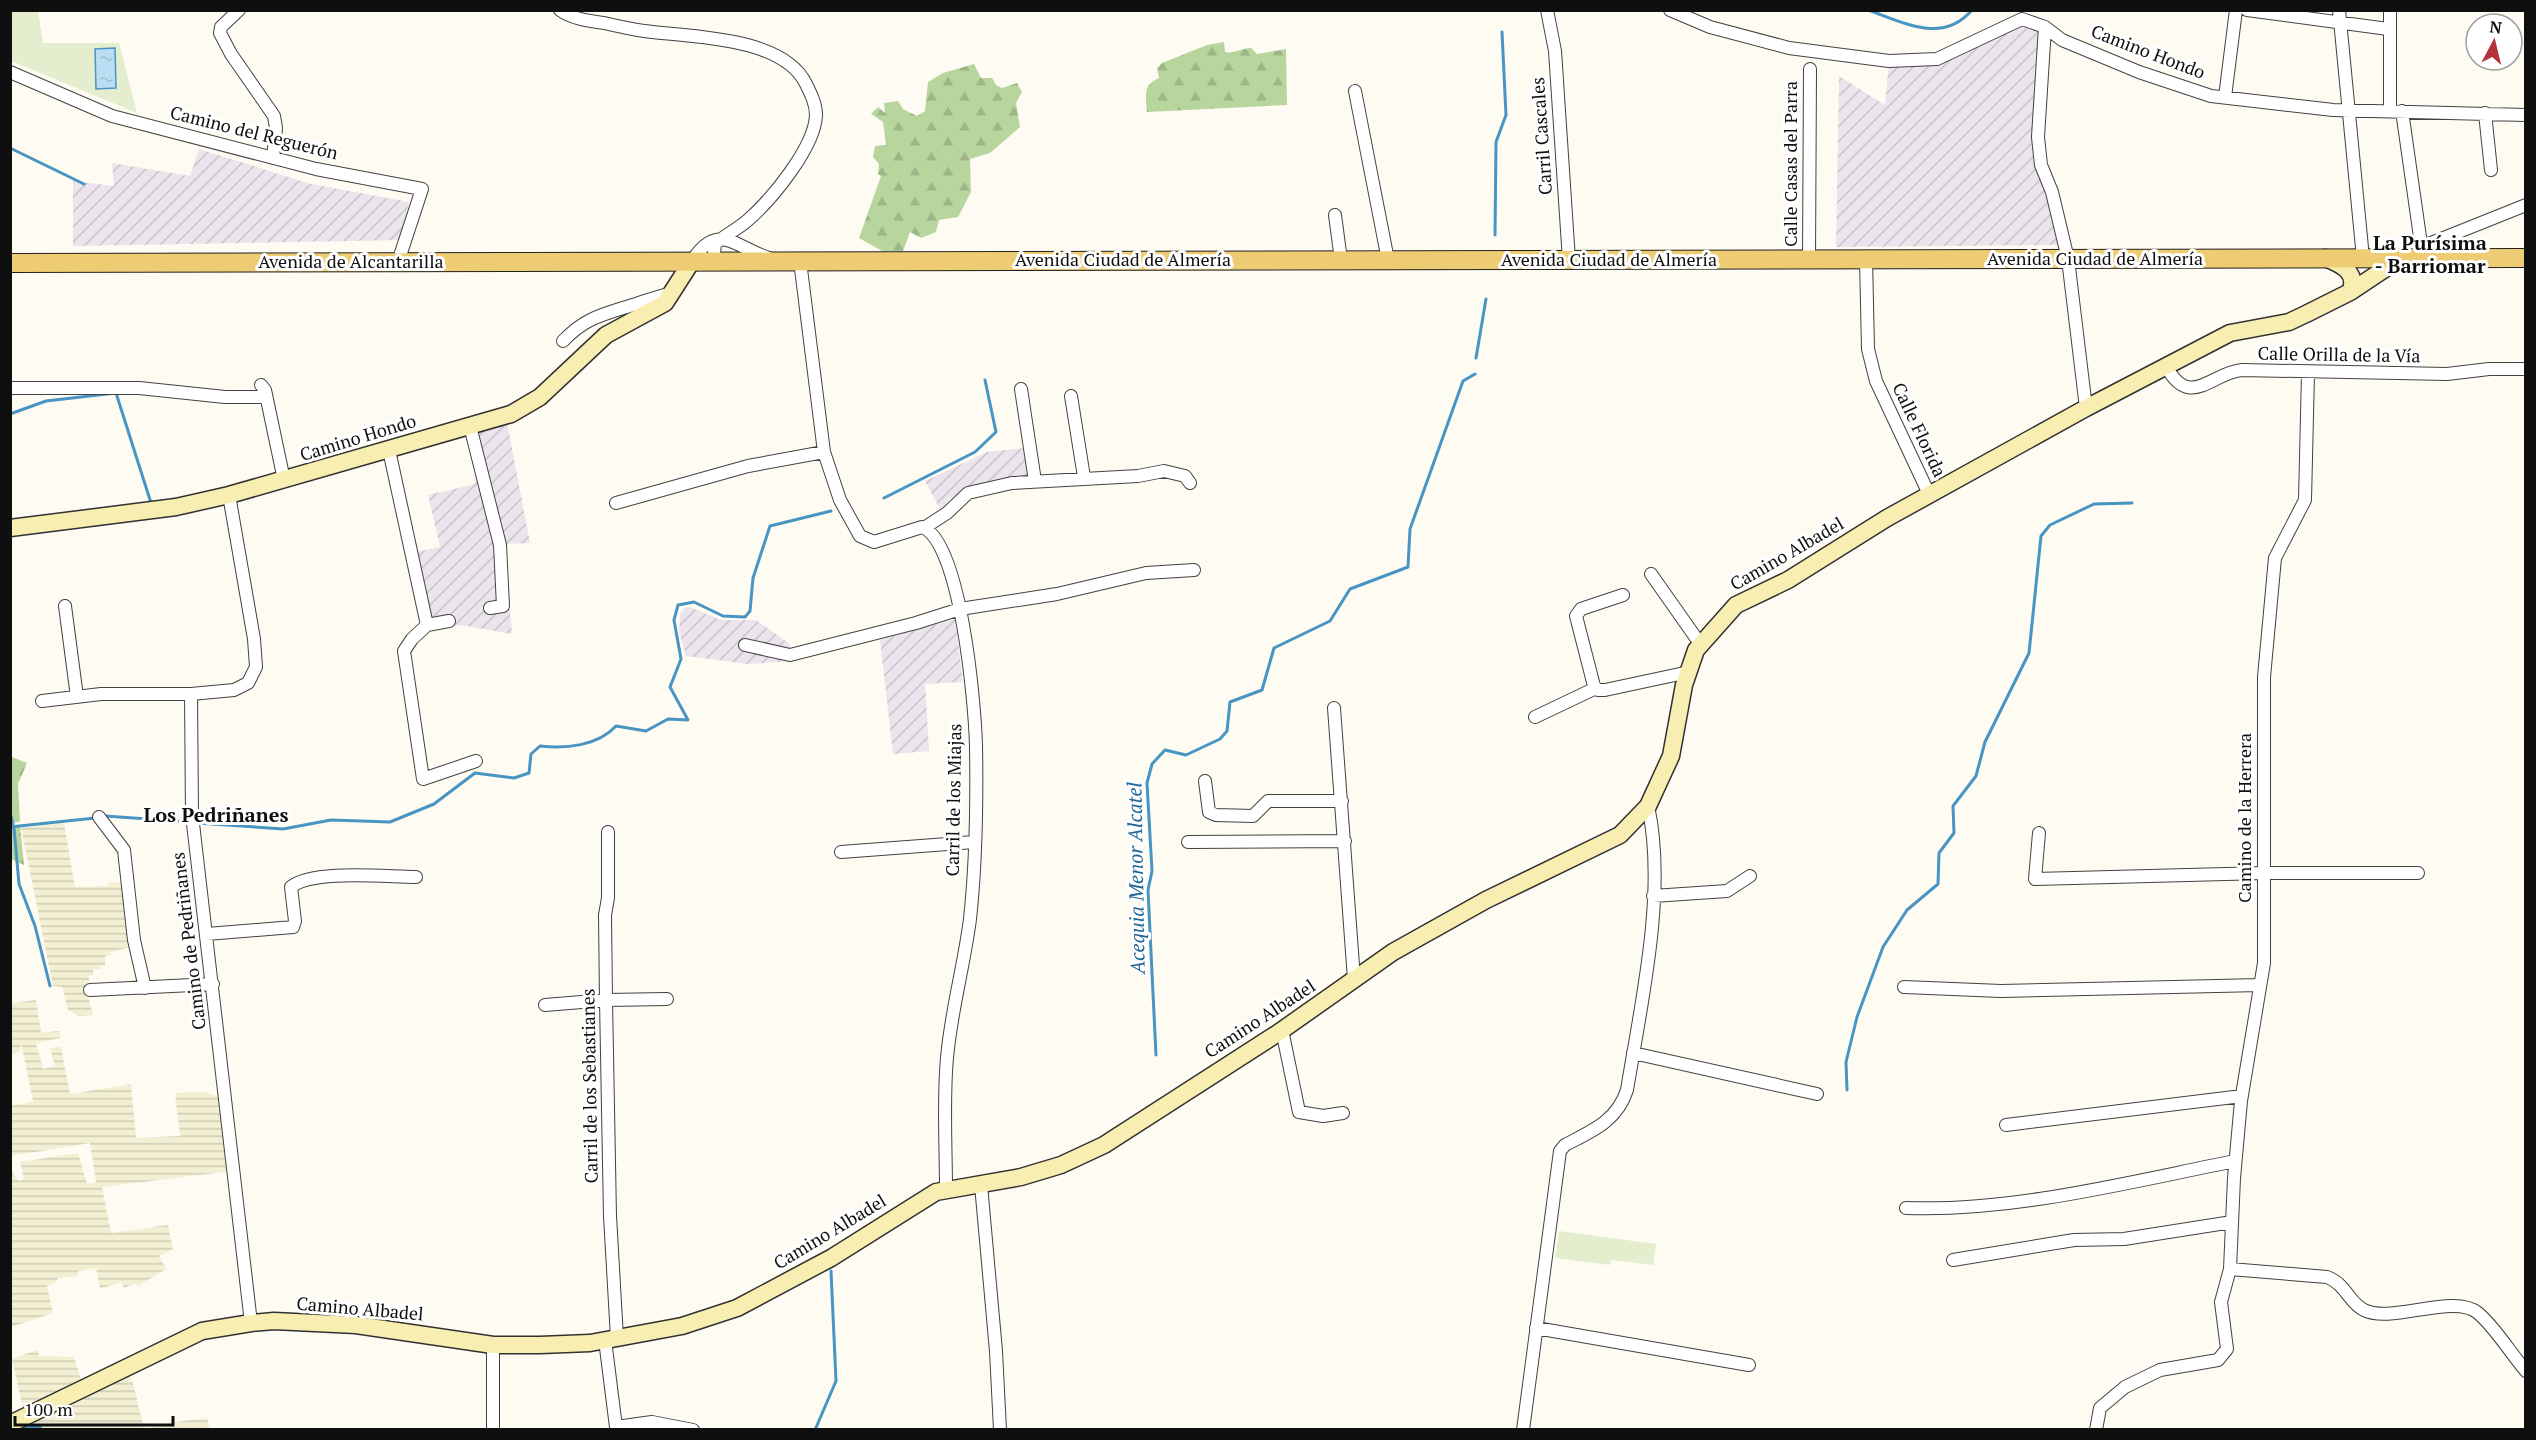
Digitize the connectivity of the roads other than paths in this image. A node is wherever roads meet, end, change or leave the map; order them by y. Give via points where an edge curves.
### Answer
1 (239, 10) edge
2 (560, 10) edge
3 (1546, 10) edge
4 (1670, 10) edge
5 (2236, 10) edge
6 (2247, 10) edge
7 (2339, 10) edge
8 (2390, 10) edge
9 (2338, 24) junction
10 (2045, 27) junction
11 (2388, 29) junction
12 (1810, 69) dead end
13 (10, 72) edge
14 (1355, 91) dead end
15 (2225, 97) junction
16 (2347, 110) junction
17 (2396, 110) junction
18 (2484, 113) junction
19 (2526, 115) edge
20 (273, 158) junction
21 (2491, 170) dead end
22 (2526, 205) edge
23 (1335, 215) dead end
24 (746, 222) junction
25 (723, 239) junction
26 (752, 252) junction
27 (2422, 252) junction
28 (2295, 258) junction
29 (2325, 258) junction
30 (2363, 258) junction
31 (2401, 258) junction
32 (2526, 258) edge
33 (1809, 259) junction
34 (1866, 259) junction
35 (2068, 259) junction
36 (1341, 260) junction
37 (1388, 260) junction
38 (1569, 260) junction
39 (655, 261) junction
40 (692, 261) junction
41 (717, 261) junction
42 (779, 261) junction
43 (800, 261) junction
44 (398, 262) junction
45 (10, 263) edge
46 (673, 292) junction
47 (2350, 292) junction
48 (603, 313) junction
49 (606, 335) junction
50 (563, 341) dead end
51 (2166, 366) junction
52 (2526, 369) edge
53 (2308, 373) junction
54 (261, 385) dead end
55 (10, 388) edge
56 (1021, 389) dead end
57 (1071, 396) dead end
58 (266, 397) junction
59 (2086, 408) junction
60 (470, 426) junction
61 (389, 450) junction
62 (824, 452) junction
63 (1084, 477) junction
64 (284, 480) junction
65 (1035, 481) junction
66 (1190, 483) dead end
67 (1929, 494) junction
68 (229, 495) junction
69 (616, 503) dead end
70 (10, 528) edge
71 (924, 528) junction
72 (1194, 570) dead end
73 (1651, 574) dead end
74 (1623, 595) dead end
75 (65, 606) dead end
76 (490, 608) dead end
77 (960, 609) junction
78 (449, 621) dead end
79 (427, 625) junction
80 (745, 645) dead end
81 (1701, 645) junction
82 (1689, 672) junction
83 (1596, 688) junction
84 (191, 694) junction
85 (77, 697) junction
86 (42, 701) dead end
87 (1334, 708) dead end
88 (1535, 717) dead end
89 (476, 761) dead end
90 (1205, 781) dead end
91 (1342, 801) junction
92 (1648, 806) junction
93 (99, 817) dead end
94 (608, 832) dead end
95 (2039, 833) dead end
96 (1345, 841) junction
97 (974, 842) junction
98 (1188, 842) dead end
99 (841, 852) dead end
100 (2264, 873) junction
101 (2418, 873) dead end
102 (1750, 876) dead end
103 (416, 877) dead end
104 (1653, 896) junction
105 (207, 934) junction
106 (1354, 979) junction
107 (213, 984) junction
108 (2260, 985) junction
109 (1904, 987) dead end
110 (145, 988) junction
111 (90, 990) dead end
112 (667, 999) dead end
113 (606, 1000) junction
114 (545, 1005) dead end
115 (1282, 1030) junction
116 (1633, 1053) junction
117 (1817, 1094) dead end
118 (2242, 1096) junction
119 (1343, 1113) dead end
120 (2006, 1125) dead end
121 (2235, 1161) junction
122 (981, 1185) junction
123 (946, 1190) junction
124 (1906, 1208) dead end
125 (2232, 1222) junction
126 (1953, 1260) dead end
127 (2230, 1269) junction
128 (251, 1323) junction
129 (1536, 1328) junction
130 (611, 1339) junction
131 (493, 1345) junction
132 (1749, 1365) dead end
133 (2526, 1371) edge
134 (10, 1424) edge
135 (493, 1430) edge
136 (693, 1430) edge
137 (1000, 1430) edge
138 (1523, 1430) edge
139 (2097, 1430) edge

1 - 20 street via 221,27 220,33 274,116
2 - 24 street via 586,20 642,30 736,41 767,52 805,81 814,100 815,123 789,174
3 - 38 street, Carril Cascales via 1554,51
4 - 10 street, Camino Hondo via 1710,27 1790,48 1888,61 1937,59 2022,19
5 - 15 street
6 - 9 street
7 - 9 street
8 - 11 street
9 - 11 street
9 - 16 street
10 - 15 street, Camino Hondo via 2062,40 2157,79
10 - 35 street via 2038,137 2041,165 2052,192
11 - 17 street
12 - 33 street, Calle Casas del Parra
13 - 20 street, Camino del Reguerón via 112,116
14 - 37 street
15 - 16 street, Camino Hondo
16 - 17 street, Camino Hondo
16 - 30 street
17 - 18 street, Camino Hondo
17 - 27 street
18 - 19 street, Camino Hondo
18 - 21 street
20 - 44 street, Camino del Reguerón via 422,189
22 - 27 street
23 - 36 street
24 - 25 street
24 - 26 street via 745,236
25 - 26 street via 735,241
25 - 40 street via 708,242
25 - 41 street via 714,247
26 - 42 street
27 - 31 main road, Avenida Ciudad de Almería
27 - 32 main road, Avenida Ciudad de Almería
28 - 29 main road, Avenida Ciudad de Almería
28 - 30 main road via 2294,247 2345,248
28 - 35 main road, Avenida Ciudad de Almería
29 - 30 main road, Avenida Ciudad de Almería
29 - 47 main road via 2349,272 2353,281
30 - 31 main road, Avenida Ciudad de Almería
31 - 47 main road, Camino Albadel
33 - 34 main road, Avenida Ciudad de Almería
33 - 38 main road, Avenida Ciudad de Almería
34 - 35 main road, Avenida Ciudad de Almería
34 - 67 street, Calle Florida via 1868,349 1876,381
35 - 59 street
36 - 37 main road, Avenida Ciudad de Almería
36 - 43 main road, Avenida Ciudad de Almería
37 - 38 main road, Avenida Ciudad de Almería
39 - 40 main road, Avenida de Alcantarilla
39 - 44 main road, Avenida de Alcantarilla
39 - 46 main road via 671,274
40 - 41 main road, Avenida Ciudad de Almería
40 - 46 main road, Camino Hondo
41 - 42 main road, Avenida Ciudad de Almería
42 - 43 main road, Avenida Ciudad de Almería
43 - 62 street
44 - 45 main road, Avenida de Alcantarilla
46 - 48 street
46 - 49 main road, Camino Hondo via 665,303
47 - 51 main road, Camino Albadel via 2289,322 2230,333
48 - 49 street
48 - 50 street via 581,323
49 - 60 main road, Camino Hondo via 525,408
51 - 53 street, Calle Orilla de la Vía via 2177,382 2196,388 2235,371
51 - 59 main road, Camino Albadel
52 - 53 street, Calle Orilla de la Vía via 2447,374
53 - 100 street, Camino de la Herrera via 2305,500 2275,558 2264,677
54 - 58 street
55 - 58 street via 139,388
56 - 65 street
57 - 63 street
58 - 64 street
59 - 67 main road, Camino Albadel
60 - 61 main road, Camino Hondo
60 - 76 street via 500,545 503,606
61 - 64 main road, Camino Hondo
61 - 79 street
62 - 69 street via 748,466
62 - 71 street via 840,500 860,536 874,542
63 - 65 street
63 - 66 street via 1138,476 1164,471 1185,476
64 - 68 main road, Camino Hondo
65 - 71 street via 968,493
67 - 81 main road, Camino Albadel via 1788,580 1736,605
68 - 70 main road, Camino Hondo via 176,507
68 - 84 street via 256,667 248,683 234,690
71 - 77 street, Carril de los Miajas via 940,543
72 - 77 street via 1146,573 1057,594
73 - 81 street
74 - 83 street via 1581,609 1576,616
75 - 85 street
77 - 80 street via 790,655
77 - 97 street, Carril de los Miajas via 976,745
78 - 79 street
79 - 89 street via 404,651 423,779
81 - 82 main road, Camino Albadel
82 - 83 street via 1605,690
82 - 92 main road, Camino Albadel via 1671,756
83 - 88 street
84 - 85 street
84 - 105 street, Camino de Pedriñanes via 192,815
85 - 86 street
87 - 91 street
90 - 91 street via 1209,812 1216,815 1253,816 1268,801
91 - 96 street
92 - 104 street via 1655,844
92 - 106 main road, Camino Albadel via 1620,835 1486,900 1393,952
93 - 110 street via 124,850 134,940
94 - 113 street, Carril de los Sebastianes via 608,898 604,915
95 - 100 street via 2035,879
96 - 98 street
96 - 106 street
97 - 99 street
97 - 123 street, Carril de los Miajas via 970,919 946,1060
100 - 101 street
100 - 108 street, Camino de la Herrera via 2264,963
102 - 104 street via 1726,891
103 - 105 street via 298,881 291,887 295,921 292,927
104 - 116 street
105 - 107 street, Camino de Pedriñanes
106 - 115 main road, Camino Albadel
107 - 110 street
107 - 128 street, Camino de Pedriñanes
108 - 109 street via 2001,991
108 - 118 street, Camino de la Herrera
110 - 111 street
112 - 113 street
113 - 114 street
113 - 130 street, Carril de los Sebastianes
115 - 119 street via 1299,1112 1323,1116
115 - 122 main road, Camino Albadel via 1104,1144 1061,1165
116 - 117 street
116 - 129 street via 1622,1106 1608,1121 1560,1151
118 - 120 street
118 - 121 street, Camino de la Herrera
121 - 124 street via 2004,1205
121 - 125 street, Camino de la Herrera
122 - 123 main road, Camino Albadel
122 - 137 street
123 - 130 main road, Camino Albadel via 936,1192 831,1258 737,1308 682,1326
125 - 126 street via 2124,1239 2074,1240
125 - 127 street, Camino de la Herrera
127 - 133 street via 2327,1277 2338,1282 2363,1310 2378,1313 2454,1306 2477,1312
127 - 139 street, Camino de la Herrera via 2221,1302 2225,1354 2208,1364 2160,1370 2125,1387 2100,1408
128 - 131 main road, Camino Albadel via 356,1325
128 - 134 main road, Camino Albadel via 202,1331
129 - 132 street
129 - 138 street
130 - 131 main road, Camino Albadel via 560,1345
130 - 136 street, Carril de los Sebastianes via 616,1427 652,1422
131 - 135 street

